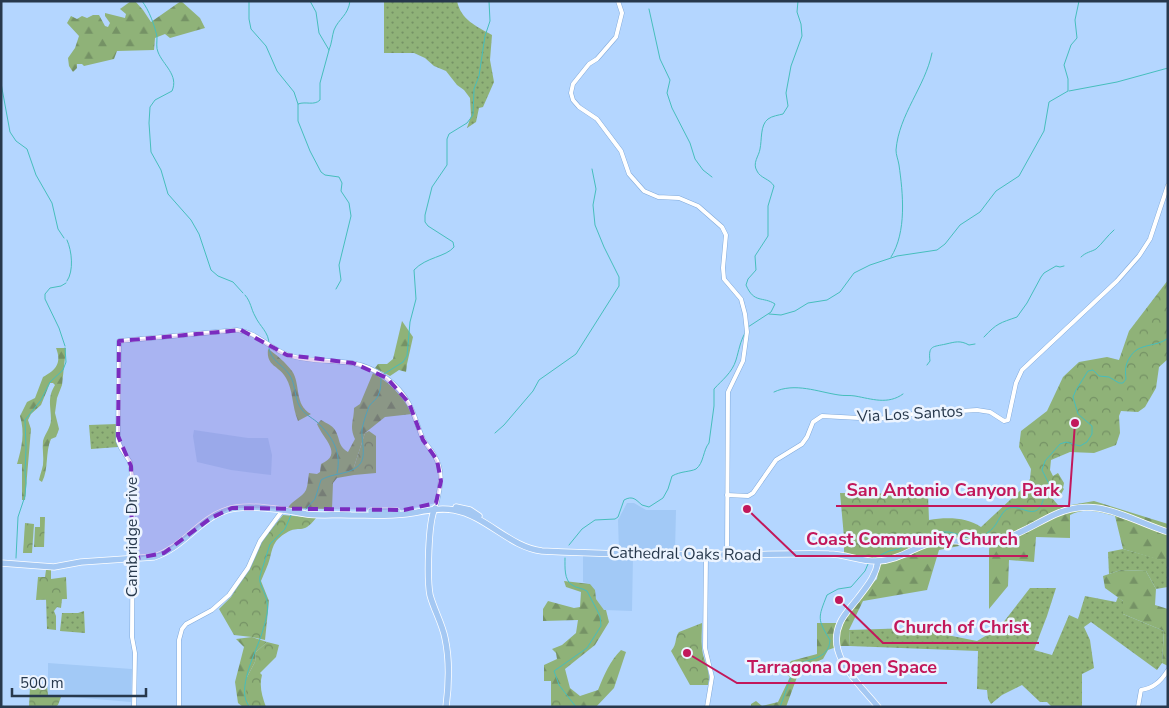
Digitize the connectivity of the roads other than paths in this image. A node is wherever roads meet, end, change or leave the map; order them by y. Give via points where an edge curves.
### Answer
1 (618, 1) edge
2 (1168, 185) edge
3 (727, 495) junction
4 (435, 508) junction
5 (282, 511) junction
6 (1168, 532) edge
7 (706, 555) junction
8 (727, 555) junction
9 (132, 559) junction
10 (1, 561) edge
11 (875, 561) junction
12 (1168, 670) edge
13 (134, 707) edge
14 (179, 707) edge
15 (447, 707) edge
16 (707, 707) edge
17 (878, 707) edge
18 (1138, 707) edge

1 - 3 street via 622,13 616,37 585,69 571,93 579,107 597,119 621,151 629,174 644,191 658,197 679,198 698,206 722,227 726,235 724,279 741,299 747,322 743,361 728,392
2 - 3 street, Via Los Santos via 1146,247 1122,276 1022,370 1008,420 977,410 878,419 822,416 813,422 802,444 776,460 753,493 748,496
3 - 8 street
4 - 5 main road, Cathedral Oaks Road
4 - 7 main road, Cathedral Oaks Road via 470,510 521,545 542,552
4 - 9 street, Cambridge Drive via 441,481 437,460 402,392 378,372 354,363 288,355 241,330 119,340 118,436 131,466
4 - 15 main road via 428,580 448,656
5 - 9 main road, Cathedral Oaks Road via 245,507 224,510 164,553
5 - 14 street via 260,541 248,568 229,595 182,629 179,640
6 - 11 main road, Cathedral Oaks Road via 1110,510 1083,506 1062,511 998,541 982,544 940,540 897,558
7 - 8 main road, Cathedral Oaks Road
7 - 16 street via 705,648 712,677
8 - 11 main road, Cathedral Oaks Road via 828,554
9 - 10 main road, Cathedral Oaks Road via 67,565
9 - 13 street, Cambridge Drive
11 - 17 main road via 876,570 871,581 840,622 836,641 841,660
12 - 18 street via 1164,678 1141,690

